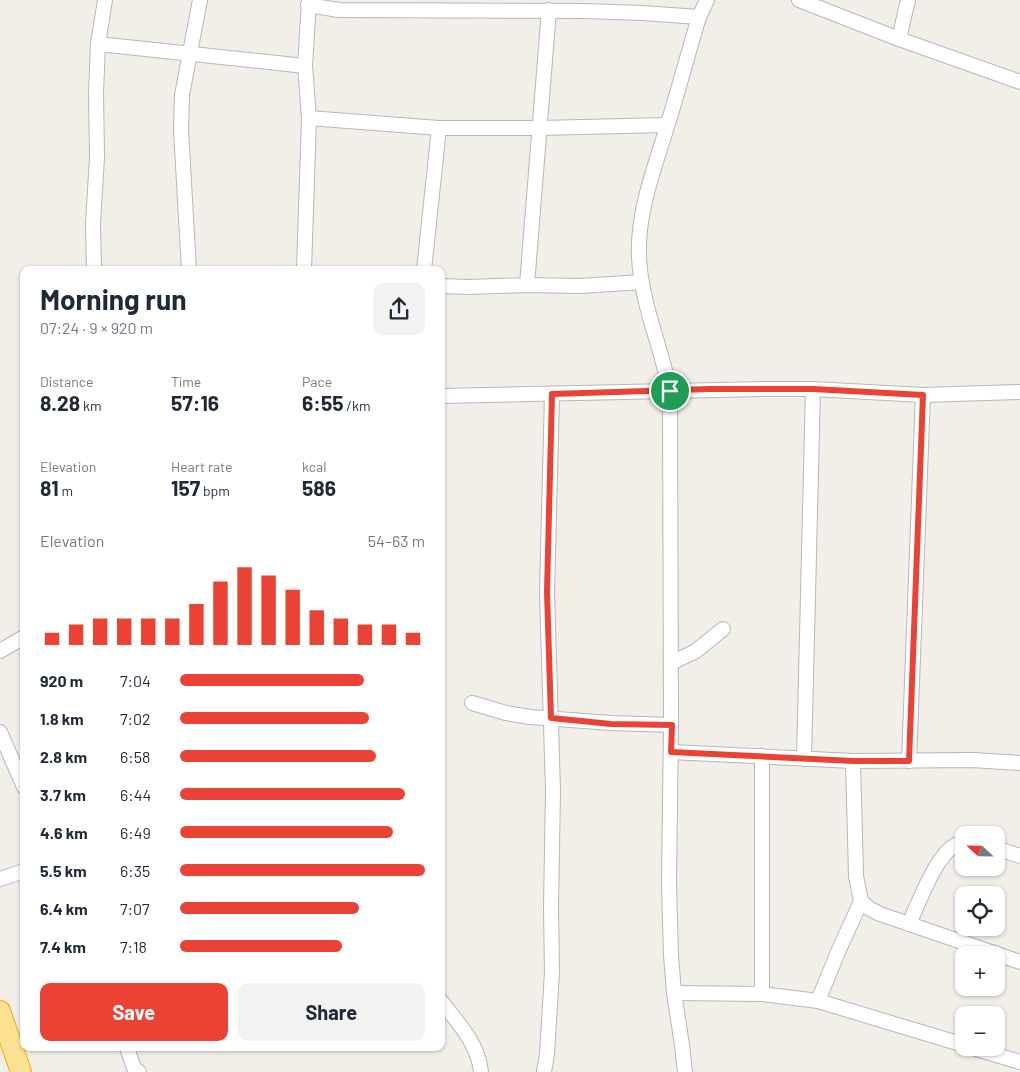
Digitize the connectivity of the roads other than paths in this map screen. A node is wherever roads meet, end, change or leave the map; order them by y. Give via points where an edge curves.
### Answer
1 (105, 0) edge
2 (200, 0) edge
3 (707, 0) edge
4 (799, 0) edge
5 (908, 0) edge
6 (309, 3) edge
7 (406, 5) edge
8 (549, 10) junction
9 (699, 18) junction
10 (899, 39) junction
11 (98, 44) junction
12 (189, 53) junction
13 (305, 66) junction
14 (1020, 82) edge
15 (309, 118) junction
16 (667, 125) junction
17 (439, 128) junction
18 (540, 128) junction
19 (94, 266) edge
20 (189, 266) edge
21 (304, 266) edge
22 (424, 266) edge
23 (642, 282) junction
24 (527, 285) junction
25 (445, 286) edge
26 (813, 389) junction
27 (670, 391) junction
28 (1020, 392) edge
29 (552, 394) junction
30 (923, 395) junction
31 (445, 396) edge
32 (723, 629) dead end
33 (20, 639) edge
34 (0, 651) edge
35 (671, 663) junction
36 (472, 703) dead end
37 (551, 718) junction
38 (672, 725) junction
39 (0, 734) edge
40 (671, 752) junction
41 (762, 756) junction
42 (804, 759) junction
43 (853, 761) junction
44 (909, 761) junction
45 (1020, 763) edge
46 (20, 778) edge
47 (955, 846) edge
48 (1005, 851) edge
49 (1020, 856) edge
50 (20, 872) edge
51 (0, 879) edge
52 (861, 901) junction
53 (909, 924) junction
54 (1020, 962) edge
55 (674, 993) junction
56 (762, 994) junction
57 (818, 1001) junction
58 (445, 1006) edge
59 (0, 1011) edge
60 (955, 1042) edge
61 (128, 1051) edge
62 (1000, 1056) edge
63 (1020, 1062) edge
64 (136, 1071) edge
65 (21, 1072) edge
66 (481, 1072) edge
67 (544, 1072) edge
68 (684, 1072) edge

1 - 11 street
2 - 12 street
3 - 9 street
4 - 10 street
5 - 10 street
6 - 7 street via 339,10
6 - 13 street
7 - 8 street
8 - 9 street
8 - 18 street
9 - 16 street
10 - 14 street
11 - 12 street
11 - 19 street
12 - 13 street
12 - 20 street via 182,94 181,130
13 - 15 street
15 - 17 street
15 - 21 street
16 - 18 street
16 - 23 street via 645,201 640,232
17 - 18 street
17 - 22 street
18 - 24 street
23 - 24 street
23 - 27 street
24 - 25 street
26 - 27 street
26 - 30 street
26 - 42 street
27 - 29 street
27 - 35 street
28 - 30 street
29 - 31 street
29 - 37 street via 547,592
30 - 44 street
32 - 35 street via 696,651
33 - 34 street
35 - 38 street
36 - 37 street via 530,717
37 - 38 street via 611,724
37 - 67 street via 552,972
38 - 40 street
39 - 46 street
40 - 41 street
40 - 55 street via 669,883
41 - 42 street
41 - 56 street
42 - 43 street
43 - 44 street
43 - 52 street via 856,876
44 - 45 street
47 - 53 street via 941,859
48 - 49 street
50 - 51 street
52 - 53 street via 880,914
52 - 57 street
53 - 54 street
55 - 56 street
55 - 68 street
56 - 57 street
57 - 60 street
58 - 66 street via 466,1032 480,1062
59 - 65 highway
61 - 64 street
62 - 63 street

